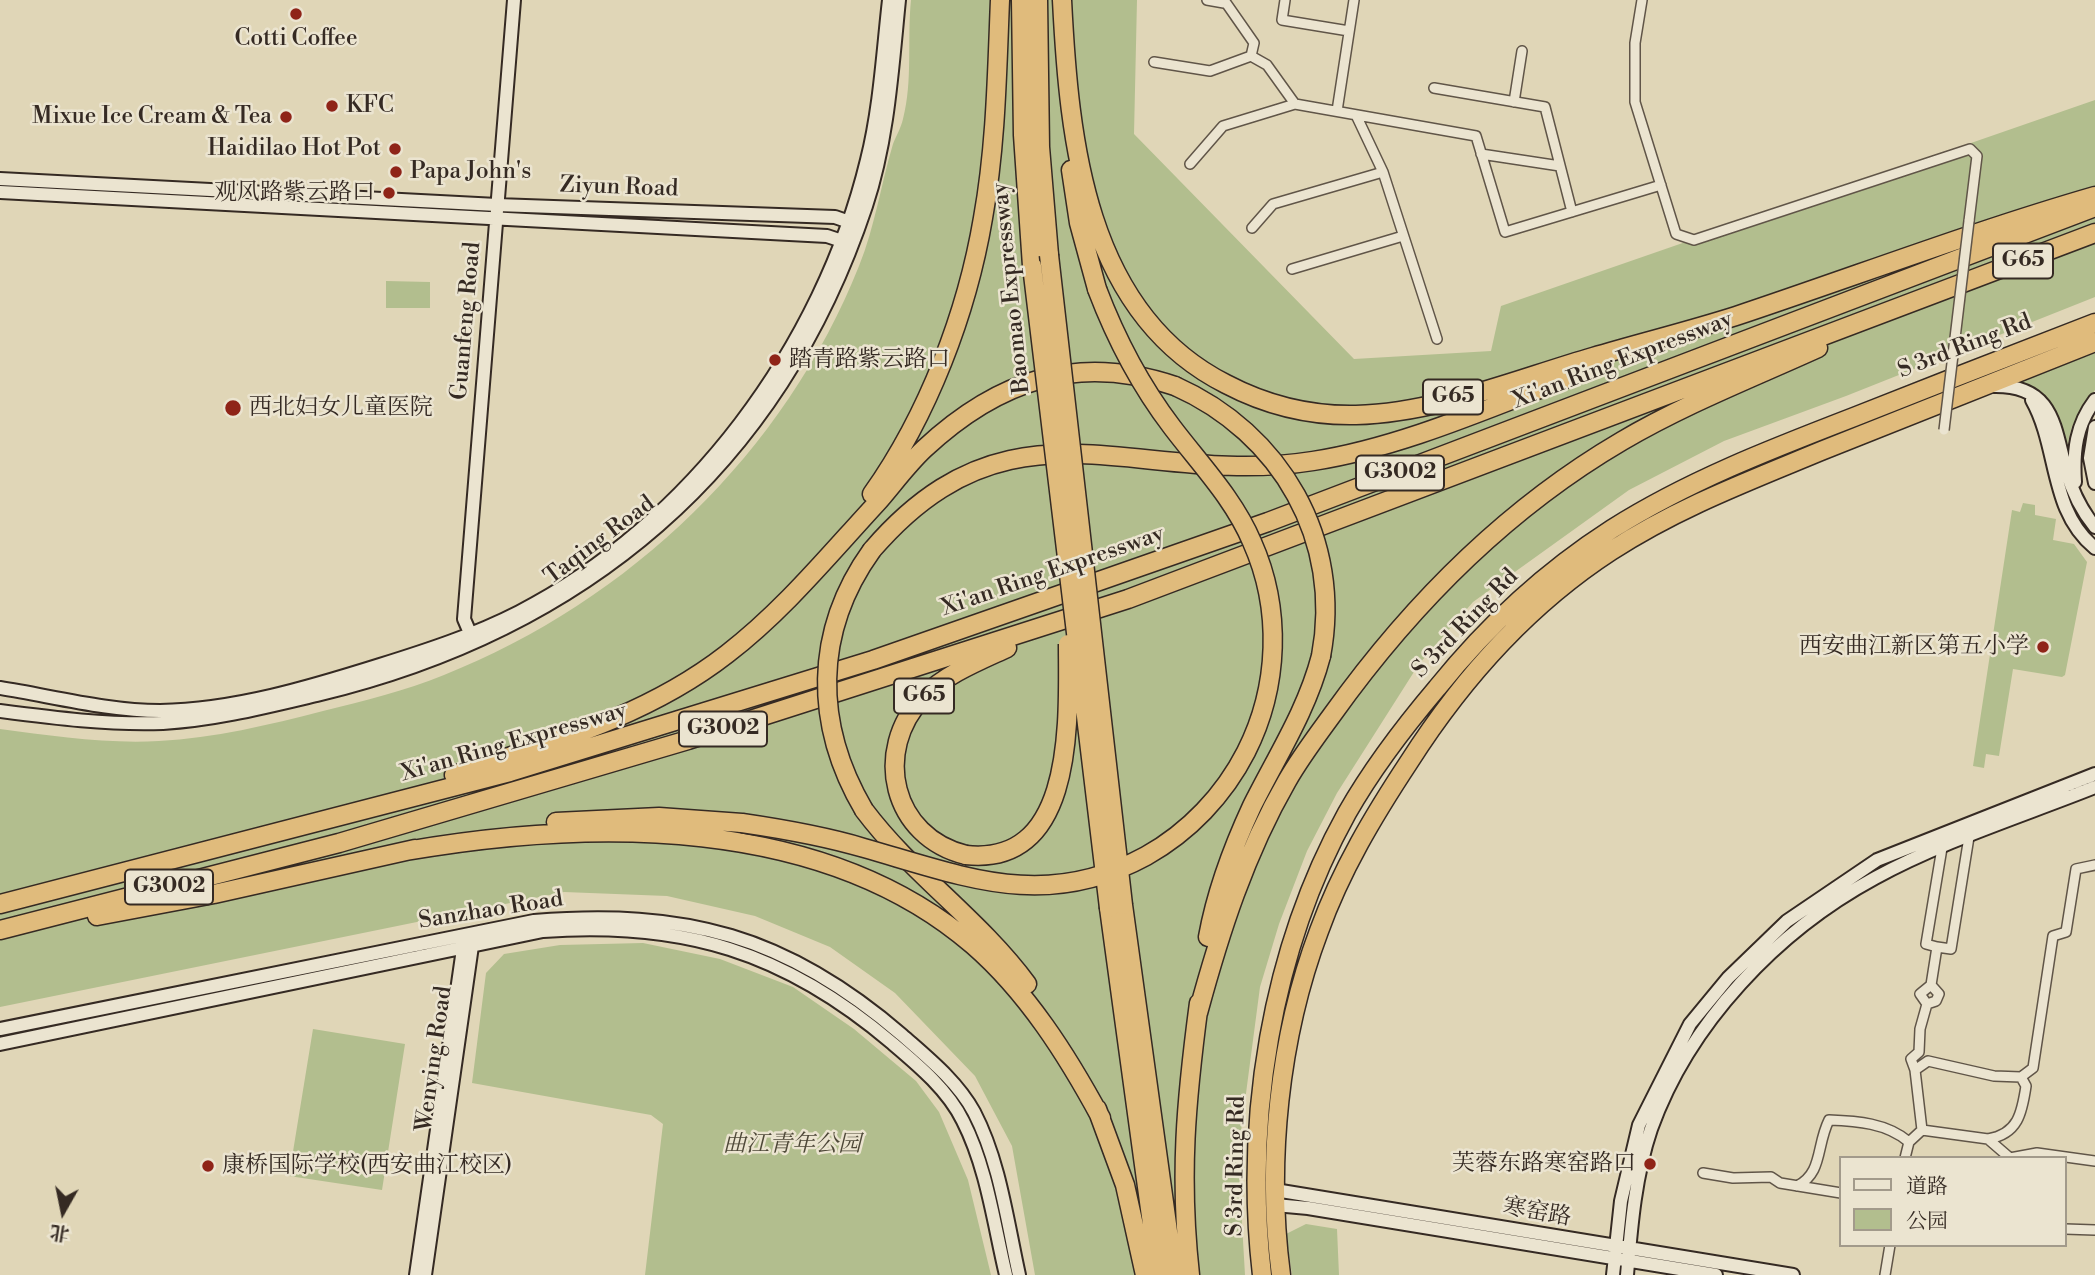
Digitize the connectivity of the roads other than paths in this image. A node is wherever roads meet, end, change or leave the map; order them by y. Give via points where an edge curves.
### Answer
1 (514, 0) edge
2 (889, 0) edge
3 (900, 0) edge
4 (1000, 0) edge
5 (1021, 0) edge
6 (1038, 0) edge
7 (1062, 0) edge
8 (1207, 0) edge
9 (1285, 0) edge
10 (1354, 0) edge
11 (1642, 0) edge
12 (1224, 1) edge
13 (1349, 31) junction
14 (1522, 51) dead end
15 (1251, 56) junction
16 (1154, 62) dead end
17 (1066, 74) junction
18 (1434, 88) dead end
19 (1514, 102) junction
20 (1295, 104) junction
21 (1336, 111) junction
22 (1356, 115) junction
23 (1481, 153) junction
24 (1190, 164) dead end
25 (1560, 166) junction
26 (1383, 172) junction
27 (0, 179) edge
28 (1661, 185) junction
29 (0, 192) edge
30 (2095, 196) edge
31 (497, 205) junction
32 (2095, 207) edge
33 (1572, 212) junction
34 (496, 220) junction
35 (853, 223) junction
36 (1252, 228) dead end
37 (2095, 233) edge
38 (1403, 236) junction
39 (845, 242) junction
40 (1292, 269) dead end
41 (1951, 288) junction
42 (1731, 317) junction
43 (2095, 323) edge
44 (1437, 339) dead end
45 (2095, 342) edge
46 (1983, 386) junction
47 (2028, 393) junction
48 (2095, 400) edge
49 (2095, 427) edge
50 (1944, 430) dead end
51 (2095, 484) edge
52 (2076, 499) junction
53 (2095, 527) edge
54 (2095, 548) edge
55 (829, 554) junction
56 (1068, 571) junction
57 (1104, 607) junction
58 (472, 639) junction
59 (0, 688) edge
60 (0, 711) edge
61 (2095, 774) edge
62 (2095, 787) edge
63 (268, 836) junction
64 (1969, 838) junction
65 (1942, 848) junction
66 (406, 851) junction
67 (2095, 865) edge
68 (0, 904) edge
69 (1116, 907) junction
70 (0, 931) edge
71 (469, 934) junction
72 (1937, 947) junction
73 (468, 948) junction
74 (1198, 1013) junction
75 (0, 1029) edge
76 (0, 1044) edge
77 (1919, 1052) junction
78 (1928, 1061) junction
79 (1915, 1070) junction
80 (2021, 1077) junction
81 (1101, 1118) junction
82 (1922, 1130) junction
83 (1988, 1139) junction
84 (1909, 1142) junction
85 (1906, 1156) edge
86 (2008, 1156) edge
87 (2021, 1156) edge
88 (2059, 1156) edge
89 (2067, 1157) edge
90 (2095, 1161) edge
91 (1703, 1173) dead end
92 (1797, 1186) junction
93 (1840, 1193) edge
94 (1275, 1198) junction
95 (2067, 1229) edge
96 (2095, 1230) edge
97 (1890, 1247) edge
98 (1614, 1253) junction
99 (1629, 1262) edge
100 (416, 1275) edge
101 (425, 1275) edge
102 (1006, 1275) edge
103 (1018, 1275) edge
104 (1146, 1275) edge
105 (1159, 1275) edge
106 (1174, 1275) edge
107 (1190, 1275) edge
108 (1262, 1275) edge
109 (1282, 1275) edge
110 (1613, 1275) edge
111 (1716, 1275) edge
112 (1793, 1275) edge
113 (1885, 1275) edge

1 - 31 street, Guanfeng Road
2 - 35 street, Taqing Road via 867,160
3 - 35 street, Taqing Road via 883,134
4 - 55 highway via 990,175 966,291 911,428 876,489
5 - 56 highway, Baomao Expressway / G65, bridge via 1023,135 1032,266
6 - 69 highway, bridge via 1040,135 1049,255
7 - 17 highway, G65
8 - 12 street
9 - 13 street via 1282,20
10 - 13 street
11 - 28 street via 1635,43 1635,102
12 - 15 street via 1254,43
13 - 21 street
14 - 19 street
15 - 16 street via 1210,71
15 - 20 street via 1267,65
17 - 42 highway, G65 via 1088,197 1107,255 1132,303 1148,324 1191,362 1266,401 1335,414 1398,411
17 - 66 highway, bridge via 1072,182 1097,289 1141,382 1239,517 1266,583 1273,626 1271,671 1255,732 1230,779 1203,813 1153,852 1114,871 1060,885 1027,887 979,881 825,838 742,823 659,817 571,820
18 - 19 street
19 - 25 street via 1545,107
20 - 21 street
20 - 24 street via 1223,126
21 - 22 street
22 - 23 street via 1476,136
22 - 26 street
23 - 25 street
23 - 33 street via 1505,232
25 - 33 street
26 - 36 street via 1273,204
26 - 38 street
27 - 31 street, Ziyun Road
28 - 33 street
28 - 50 street, bridge via 1676,234 1694,240 1970,149 1977,156
29 - 34 street, Ziyun Road
30 - 42 highway, G65
31 - 34 street, Guanfeng Road
31 - 35 street, Ziyun Road via 835,217
32 - 63 highway, Xi'an Ring Expressway / G3002 via 1368,484 1049,600 622,739
34 - 39 street, Ziyun Road via 827,236
34 - 58 street, Guanfeng Road via 464,619
35 - 39 street, Taqing Road
37 - 41 highway, Xi'an Ring Expressway / G65
38 - 40 street
38 - 44 street
39 - 58 street, Taqing Road via 805,345 713,474 586,583 521,622
41 - 57 highway, Xi'an Ring Expressway / G65
41 - 74 highway via 1713,393 1641,430 1555,485 1456,569 1386,643 1287,780 1235,889
42 - 81 highway, bridge via 1407,437 1325,459 1281,466 1219,467 1059,453 995,463 931,494 872,550 841,608 827,668 828,707 843,771 864,810 895,848 1022,978 1070,1053
43 - 108 highway, S 3rd Ring Rd via 1808,435 1675,493 1560,566 1504,613 1460,660 1400,734 1347,814 1293,944 1270,1036 1260,1114 1257,1197
45 - 46 highway, S 3rd Ring Rd
46 - 47 street via 2010,385
46 - 94 highway, S 3rd Ring Rd via 1673,515 1589,566 1493,651 1432,724 1395,783 1359,843 1318,932 1286,1058
47 - 52 street via 2053,416
47 - 54 street via 2045,428 2062,503 2084,540
48 - 52 street via 2075,443
49 - 51 street via 2090,458
52 - 53 street
55 - 63 highway via 742,642 658,700 564,740
55 - 74 highway, bridge via 922,450 963,415 1030,381 1084,372 1137,374 1175,386 1212,404 1275,460 1313,529 1322,561 1326,616 1321,656 1307,701 1252,807 1222,883 1209,934
56 - 57 highway, G65, bridge via 1067,734 1055,793 1037,828 1019,845 997,854 966,855 926,837 902,806 895,765 909,718 925,695 953,675
56 - 69 highway, bridge
57 - 70 highway, Xi'an Ring Expressway / G3002 via 688,740 338,843
58 - 59 street, Taqing Road via 286,692 160,711
58 - 60 street, Taqing Road via 429,663 200,720 78,721
61 - 98 street via 1877,860 1787,921 1728,978 1690,1024 1639,1125
62 - 64 street
63 - 68 highway, Xi'an Ring Expressway / G3002
64 - 65 street
64 - 72 street via 1951,949
65 - 72 street via 1926,944
65 - 99 street via 1874,878 1796,931 1738,987 1702,1032 1651,1129 1634,1203
66 - 70 highway via 214,894
66 - 81 highway via 500,837 668,834 762,848 853,873 925,910 986,957 1038,1016
67 - 80 street via 2076,869 2066,932 2053,936 2033,1068
69 - 105 highway
69 - 106 highway
71 - 73 street, Wenying Road
71 - 75 street, Sanzhao Road
71 - 103 street, Sanzhao Road via 572,918 660,919 772,950 861,999 949,1078 971,1107 992,1156
72 - 77 street via 1931,985 1920,994 1927,1004
73 - 76 street, Sanzhao Road
73 - 100 street, Wenying Road
73 - 101 street, Wenying Road
73 - 102 street, Sanzhao Road via 543,931 596,927 650,930 703,940 781,967 838,1001 913,1061 962,1118 975,1146
74 - 107 highway via 1183,1146
77 - 78 street
77 - 79 street via 1911,1059
78 - 79 street
78 - 80 street via 1994,1076
79 - 82 street
80 - 83 street via 2026,1086 2019,1119 2001,1137
81 - 104 highway via 1125,1185
82 - 83 street
82 - 84 street
83 - 86 street
84 - 85 street
84 - 92 street via 1899,1133 1862,1122 1829,1120 1820,1139 1815,1171
87 - 88 street
89 - 90 street
91 - 92 street via 1771,1177
92 - 93 street
94 - 98 street, 寒窑路 via 1308,1208
94 - 109 highway, S 3rd Ring Rd
95 - 96 street
97 - 113 street
98 - 99 street, 寒窑路
98 - 110 street
99 - 111 street, 寒窑路
99 - 112 street, 寒窑路

